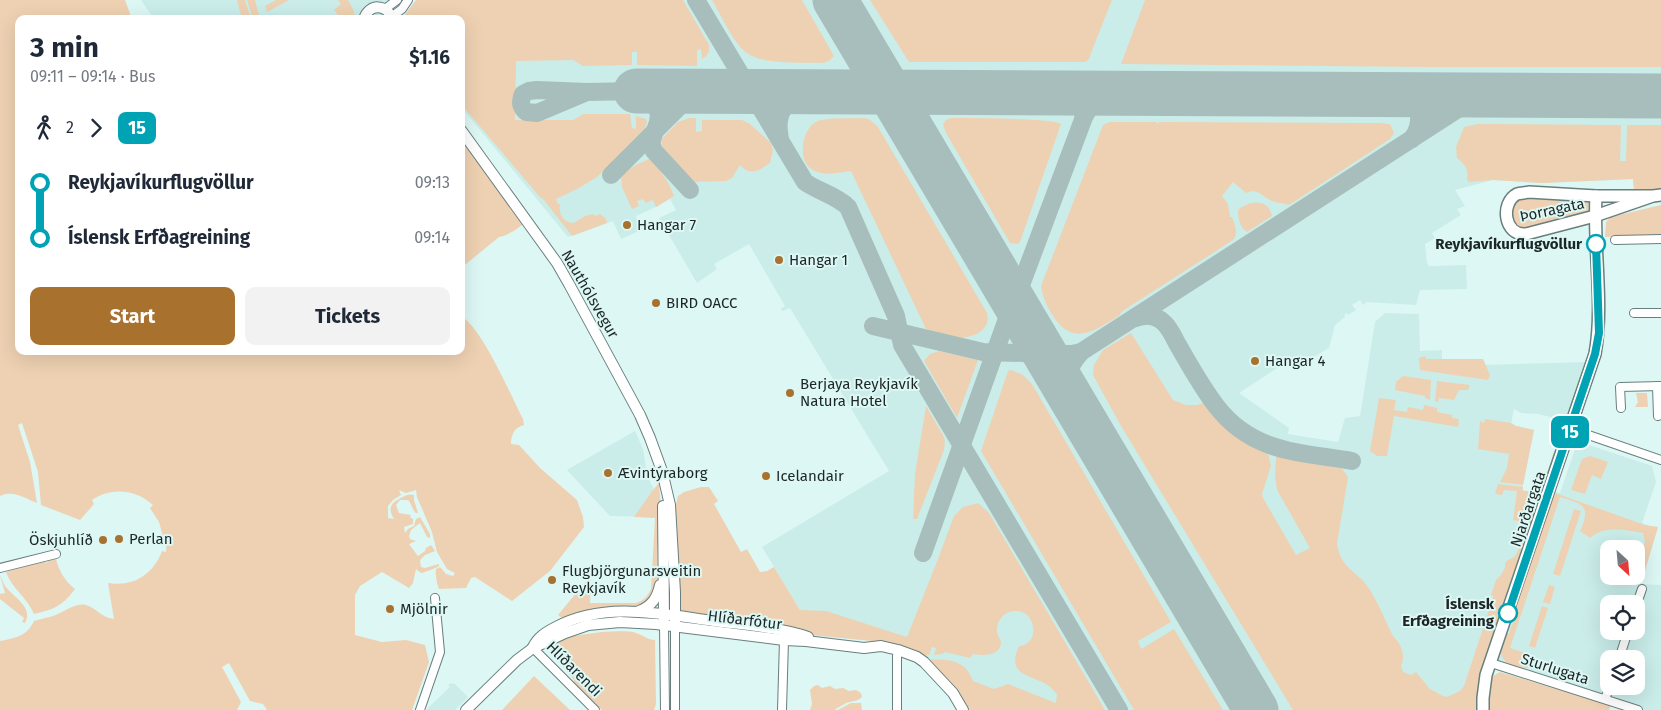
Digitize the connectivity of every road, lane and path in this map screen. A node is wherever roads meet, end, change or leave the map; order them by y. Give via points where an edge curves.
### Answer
1 (397, 0) edge
2 (408, 0) edge
3 (366, 15) edge
4 (389, 15) edge
5 (465, 135) edge
6 (1596, 196) junction
7 (1657, 196) edge
8 (1595, 216) junction
9 (1661, 239) edge
10 (1615, 240) dead end
11 (1634, 313) dead end
12 (1661, 313) edge
13 (1659, 386) edge
14 (1621, 408) dead end
15 (1658, 416) dead end
16 (1571, 429) junction
17 (1661, 460) edge
18 (666, 488) junction
19 (56, 554) dead end
20 (0, 568) edge
21 (664, 570) junction
22 (1642, 589) dead end
23 (1640, 595) edge
24 (435, 598) dead end
25 (638, 611) junction
26 (664, 614) junction
27 (671, 622) junction
28 (784, 640) junction
29 (823, 643) junction
30 (532, 648) junction
31 (868, 648) junction
32 (897, 656) junction
33 (1491, 663) junction
34 (928, 667) junction
35 (1607, 695) edge
36 (1605, 699) junction
37 (468, 708) edge
38 (420, 710) edge
39 (595, 710) edge
40 (664, 710) edge
41 (675, 710) edge
42 (782, 710) edge
43 (897, 710) edge
44 (964, 710) edge
45 (1484, 710) edge
46 (1638, 710) edge

1 - 4 street
2 - 4 street via 402,8
3 - 4 street via 372,8 381,7
5 - 18 street, Nauthólsvegur via 545,245 569,284 646,429
6 - 7 main road, Þorragata
6 - 8 main road, Njarðargata
6 - 8 main road, Þorragata via 1519,193 1510,201 1507,215 1509,226 1517,234
7 - 8 main road, Þorragata
8 - 16 main road, Njarðargata via 1599,333
9 - 10 street
11 - 12 street
13 - 14 street via 1620,387
13 - 15 street
16 - 17 street
16 - 33 main road, Njarðargata
18 - 21 street, Nauthólsvegur via 663,500
18 - 27 street, Nauthólsvegur via 670,505 675,592
19 - 20 street
21 - 25 street via 655,599
21 - 26 street, Nauthólsvegur
22 - 23 street
24 - 38 street via 440,652
25 - 26 street
25 - 30 street via 610,611 576,618 548,632
26 - 27 street, Nauthólsvegur
27 - 28 street, Hlíðarfótur
27 - 29 street, Hlíðarfótur via 779,630
27 - 30 street via 591,624
27 - 40 street
27 - 41 street
28 - 29 street, Hlíðarfótur
28 - 42 street
29 - 31 street, Hlíðarfótur
30 - 37 street
30 - 39 street, Hlíðarendi
31 - 32 street, Hlíðarfótur
31 - 34 street, Hlíðarfótur via 881,646 898,650 917,657
32 - 34 street, Hlíðarfótur
32 - 43 street
33 - 36 street, Sturlugata
33 - 45 main road, Njarðargata via 1484,688
34 - 44 street, Hlíðarfótur
35 - 36 street
36 - 46 street, Sturlugata

